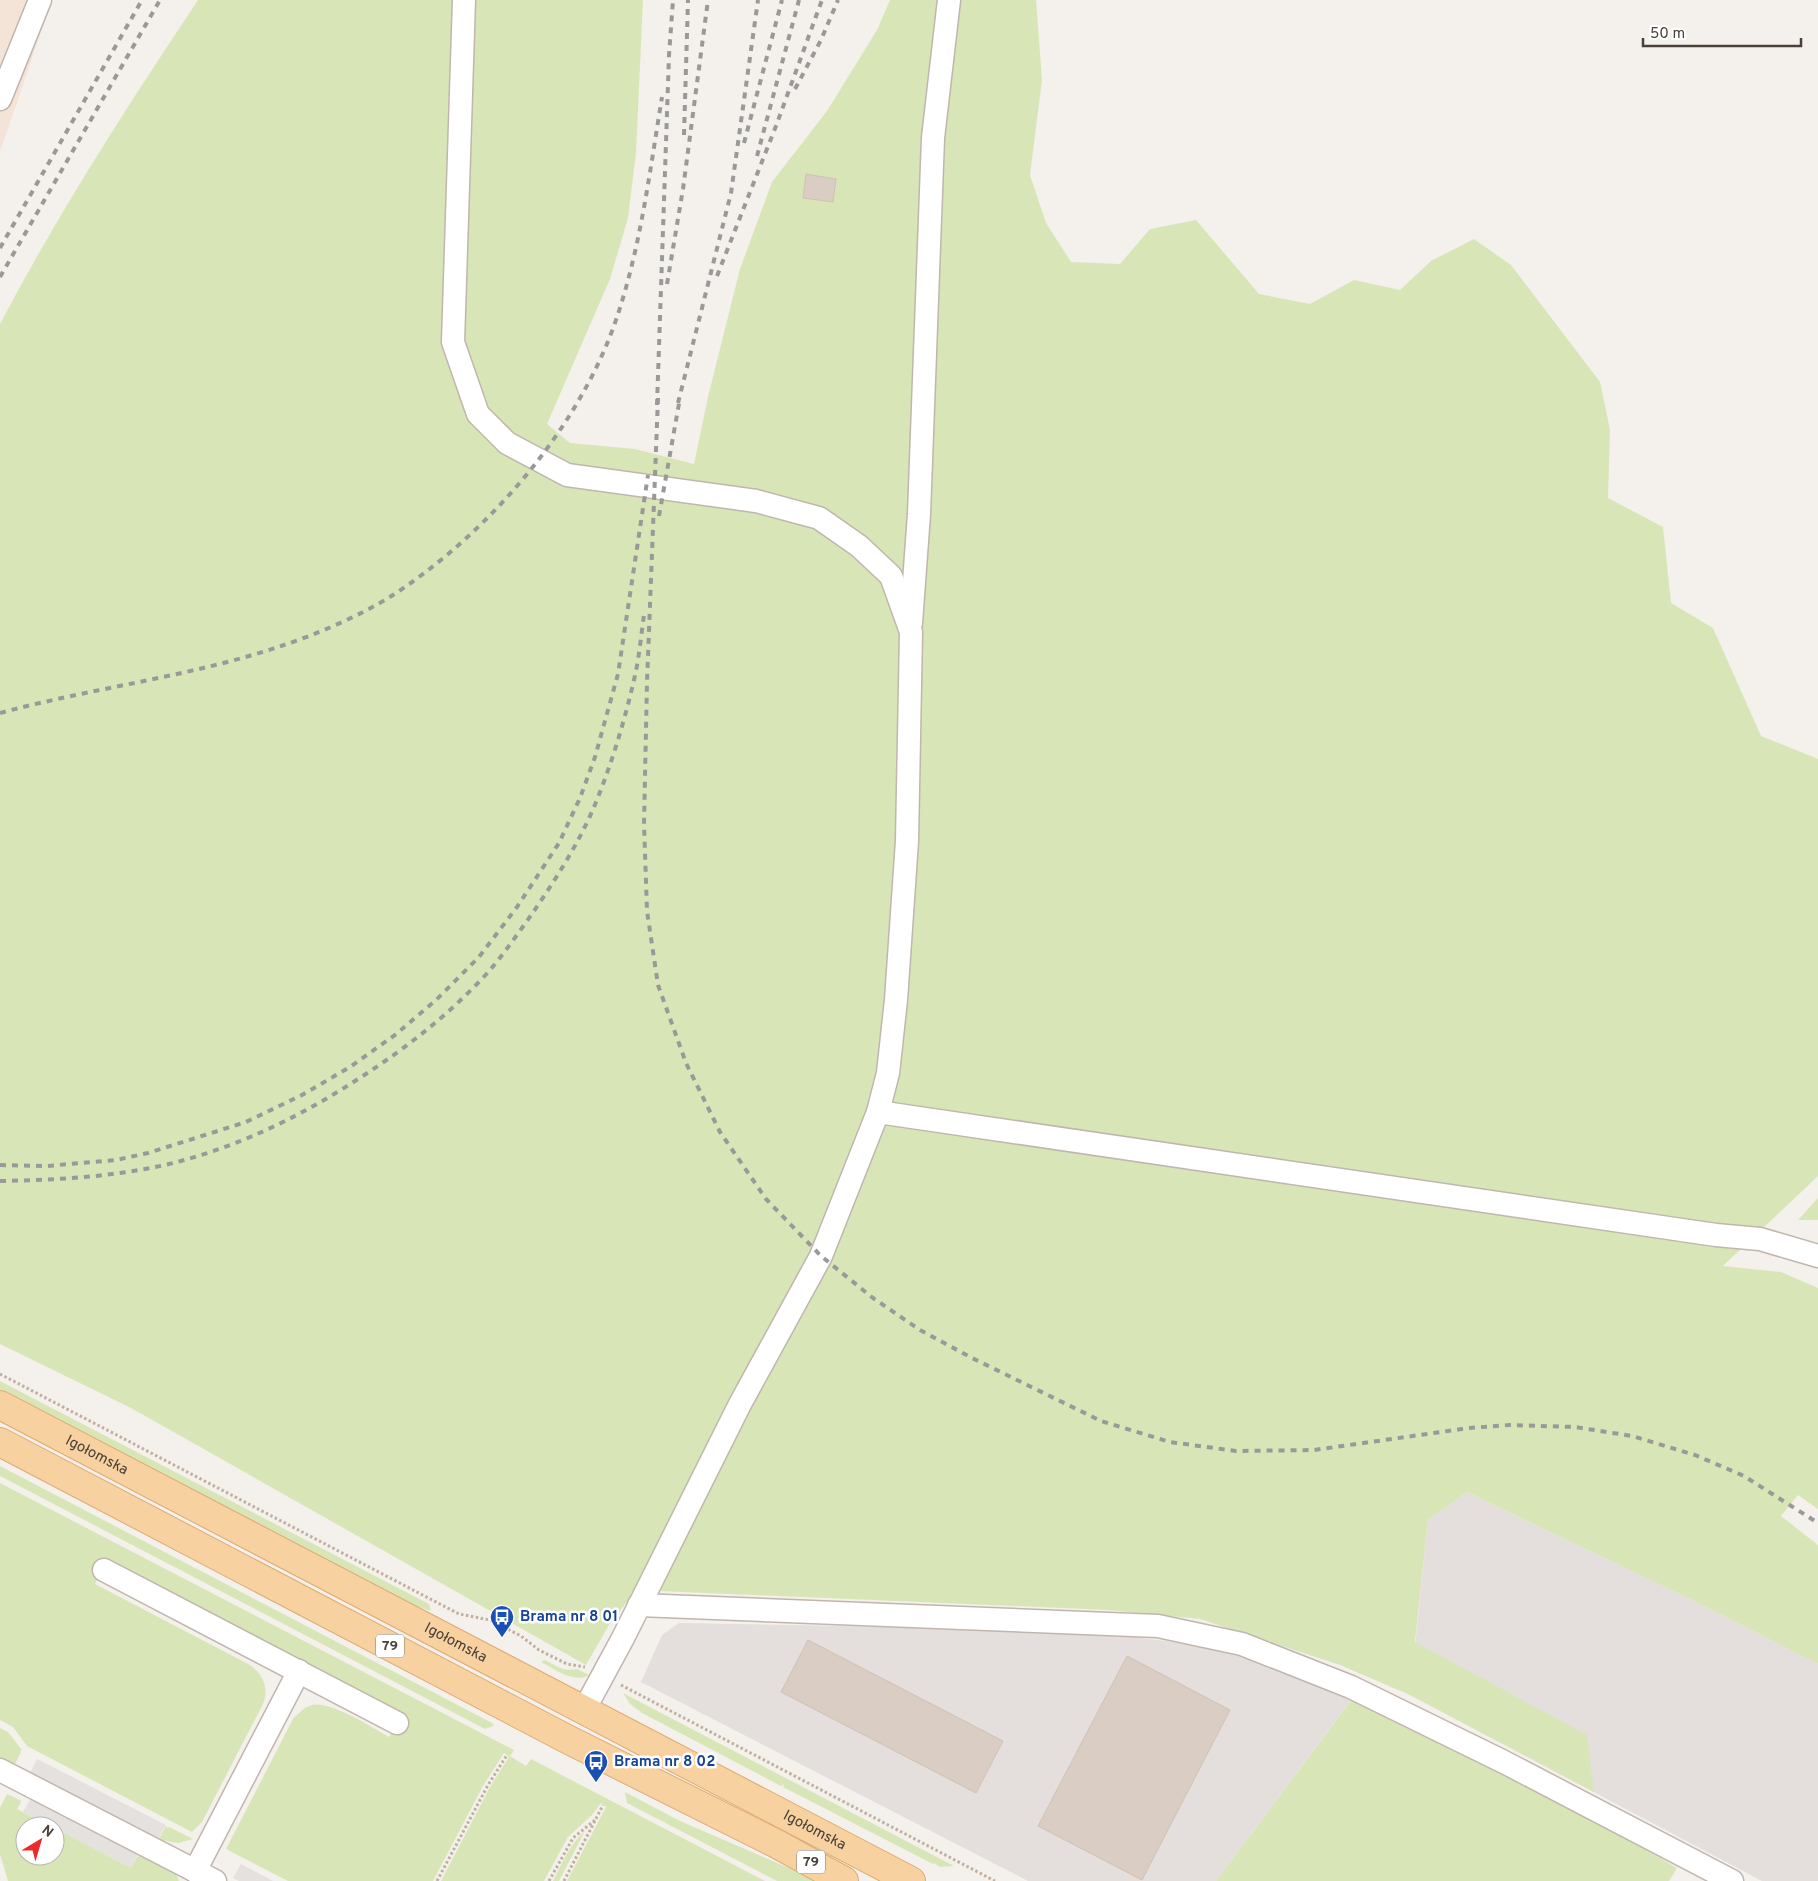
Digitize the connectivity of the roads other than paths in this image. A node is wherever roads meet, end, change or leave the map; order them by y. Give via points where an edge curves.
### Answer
1 (40, 0) edge
2 (464, 0) edge
3 (949, 0) edge
4 (0, 99) edge
5 (911, 632) junction
6 (878, 1112) junction
7 (1818, 1256) edge
8 (0, 1405) edge
9 (1, 1443) edge
10 (104, 1570) dead end
11 (639, 1605) junction
12 (299, 1671) junction
13 (584, 1710) junction
14 (397, 1722) dead end
15 (0, 1770) edge
16 (205, 1876) edge
17 (844, 1881) edge
18 (911, 1881) edge
19 (1732, 1881) edge

1 - 4 lane
2 - 5 lane via 453,342 478,414 507,443 567,475 756,501 819,518 859,546 891,576
3 - 5 lane via 933,138 919,514
5 - 6 lane via 907,841 896,1000 888,1073
6 - 7 lane via 1706,1234 1760,1239
6 - 11 lane via 821,1256 740,1404
8 - 13 main road, Igołomska / 79
9 - 17 main road, Igołomska / 79
10 - 12 lane
11 - 13 lane
11 - 19 lane via 1158,1626 1242,1644 1351,1687 1504,1762
12 - 14 lane
12 - 16 lane
13 - 18 main road, Igołomska / 79
15 - 16 lane

